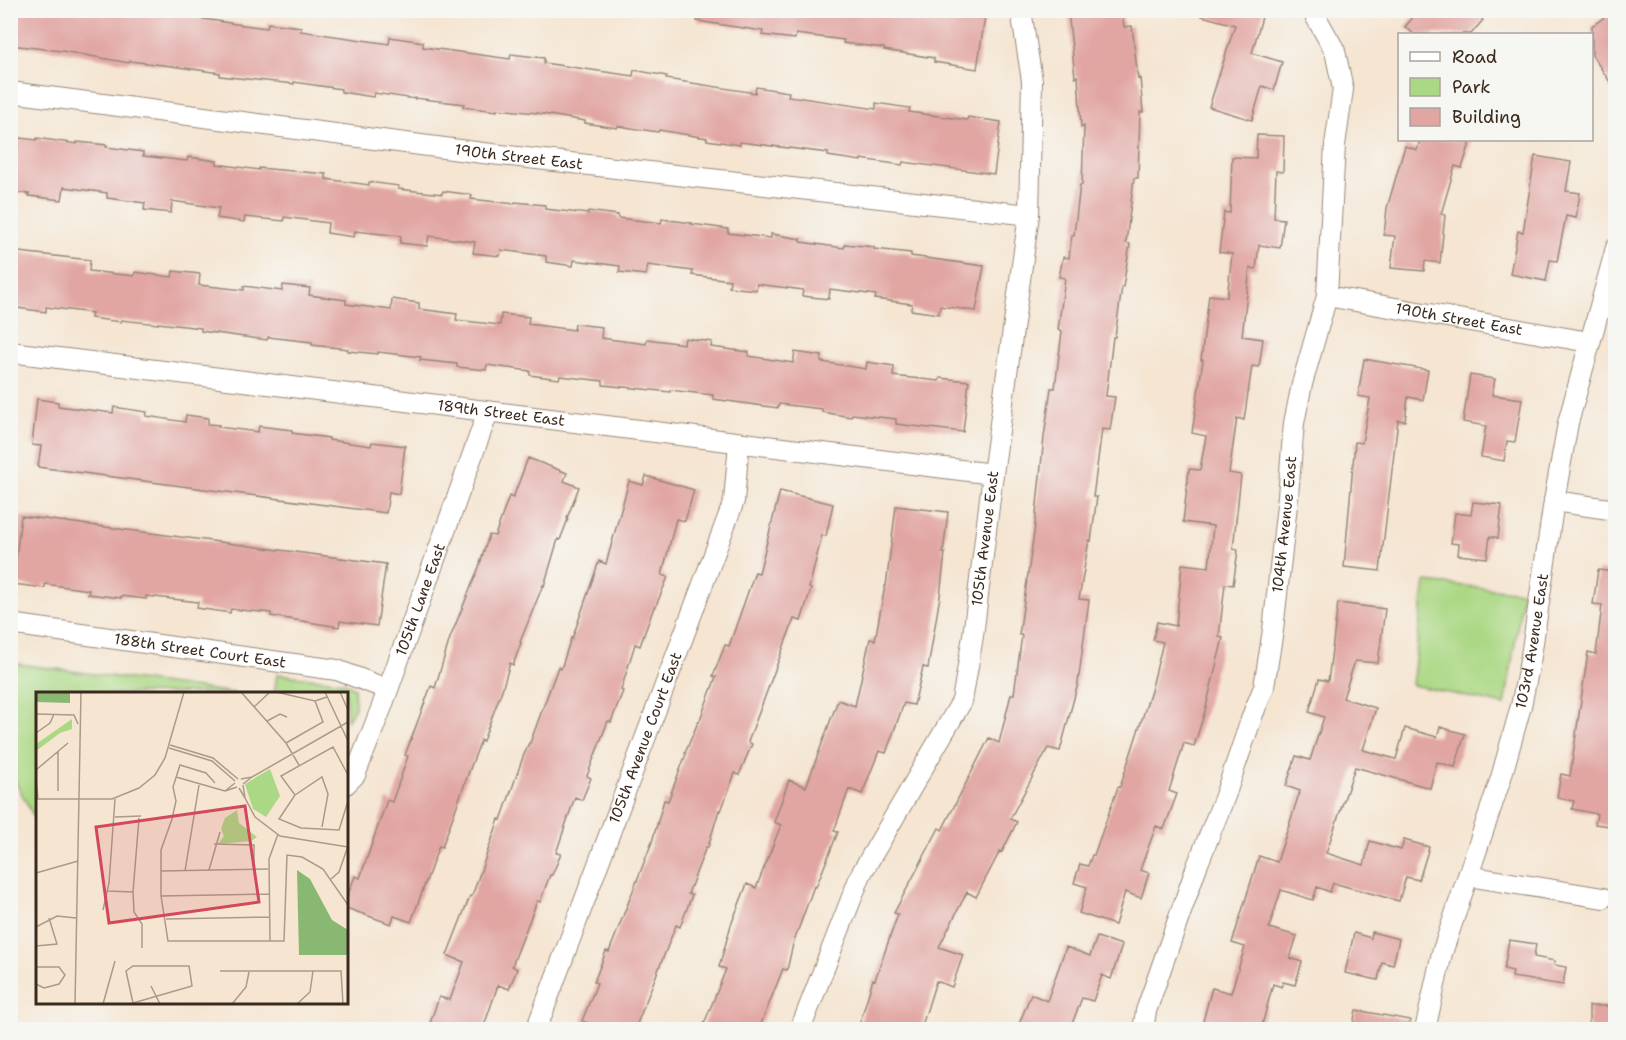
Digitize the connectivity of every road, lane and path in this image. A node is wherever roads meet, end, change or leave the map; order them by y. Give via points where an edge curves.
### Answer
1 (1021, 10) edge
2 (1312, 10) edge
3 (10, 92) edge
4 (1029, 215) junction
5 (1616, 248) edge
6 (1327, 296) junction
7 (1589, 342) junction
8 (10, 352) edge
9 (488, 411) junction
10 (739, 442) junction
11 (993, 474) junction
12 (1554, 501) junction
13 (1616, 510) edge
14 (10, 624) edge
15 (387, 689) junction
16 (348, 782) edge
17 (1468, 876) junction
18 (1603, 898) dead end
19 (536, 1029) edge
20 (800, 1029) edge
21 (1143, 1029) edge
22 (1425, 1029) edge

1 - 4 street, 105th Avenue East via 1032,81
2 - 6 street, 104th Avenue East via 1335,51 1343,89 1335,145
3 - 4 street, 190th Street East via 483,153
4 - 11 street, 105th Avenue East
5 - 7 street, 103rd Avenue East
6 - 7 street, 190th Street East
6 - 21 street, 104th Avenue East via 1294,423 1264,687 1197,866
7 - 12 street, 103rd Avenue East via 1568,423
8 - 9 street, 189th Street East
9 - 10 street, 189th Street East
9 - 15 street, 105th Lane East
10 - 11 street, 189th Street East
10 - 19 street, 105th Avenue Court East via 734,501
11 - 20 street, 105th Avenue East via 962,701 861,874
12 - 13 street
12 - 17 street, 103rd Avenue East via 1521,706
14 - 15 street, 188th Street Court East via 337,670
15 - 16 street, 105th Lane East via 355,775
17 - 18 street
17 - 22 street, 103rd Avenue East via 1442,953

